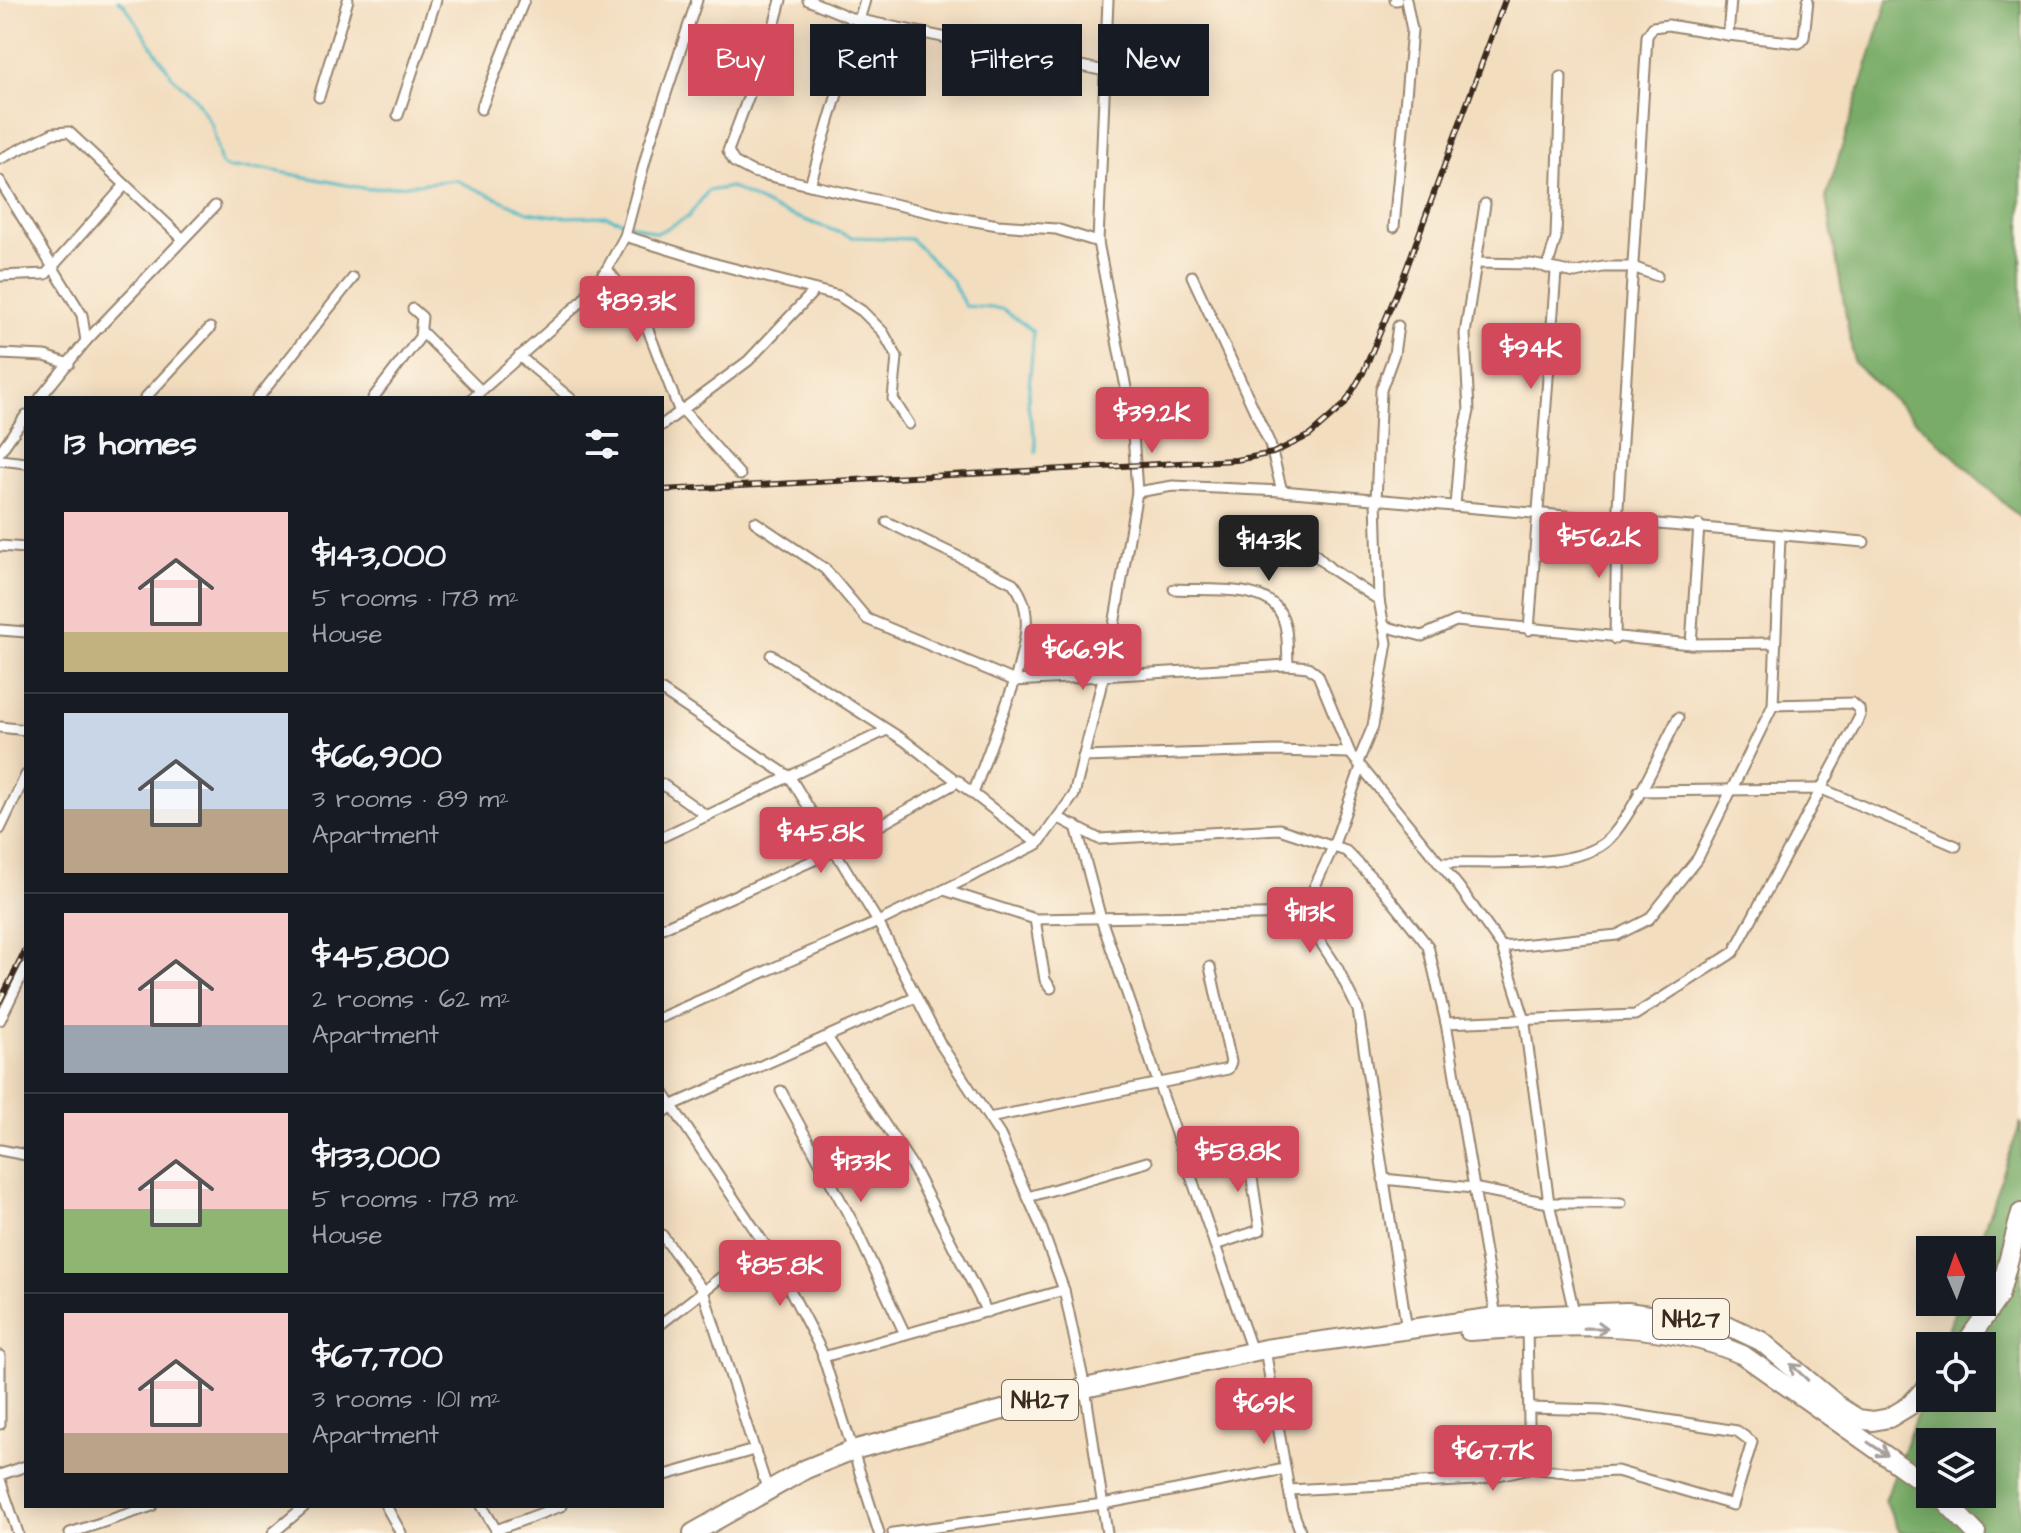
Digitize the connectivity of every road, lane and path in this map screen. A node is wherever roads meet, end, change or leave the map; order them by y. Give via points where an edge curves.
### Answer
1 (348, 0) edge
2 (436, 0) edge
3 (524, 0) edge
4 (697, 0) edge
5 (781, 0) edge
6 (808, 0) edge
7 (865, 0) edge
8 (1108, 0) edge
9 (1406, 0) edge
10 (1731, 0) edge
11 (1808, 0) edge
12 (858, 20) junction
13 (1107, 24) edge
14 (1728, 35) junction
15 (1098, 70) edge
16 (1561, 77) dead end
17 (1104, 96) edge
18 (319, 97) dead end
19 (481, 109) dead end
20 (398, 115) dead end
21 (0, 159) edge
22 (0, 181) edge
23 (125, 185) junction
24 (810, 185) junction
25 (1485, 204) dead end
26 (215, 206) dead end
27 (1394, 227) dead end
28 (625, 232) junction
29 (182, 238) junction
30 (1098, 242) junction
31 (1476, 263) junction
32 (53, 267) junction
33 (1633, 267) junction
34 (607, 269) junction
35 (1552, 270) junction
36 (0, 276) edge
37 (1192, 276) dead end
38 (1657, 276) dead end
39 (353, 278) dead end
40 (815, 290) junction
41 (413, 309) dead end
42 (1398, 326) dead end
43 (210, 328) dead end
44 (422, 332) junction
45 (86, 341) junction
46 (0, 354) edge
47 (519, 356) junction
48 (69, 364) junction
49 (477, 394) edge
50 (42, 396) edge
51 (147, 396) edge
52 (260, 396) edge
53 (374, 396) edge
54 (568, 396) edge
55 (680, 409) junction
56 (24, 418) edge
57 (664, 423) edge
58 (909, 424) dead end
59 (0, 452) edge
60 (0, 460) edge
61 (24, 463) edge
62 (740, 475) dead end
63 (1282, 491) junction
64 (1137, 492) junction
65 (1376, 500) junction
66 (1455, 506) junction
67 (1538, 513) junction
68 (755, 522) dead end
69 (887, 522) dead end
70 (1617, 523) junction
71 (1699, 525) junction
72 (1291, 532) dead end
73 (1780, 537) junction
74 (1864, 542) dead end
75 (0, 546) edge
76 (24, 548) edge
77 (1174, 589) dead end
78 (1379, 600) junction
79 (1383, 626) junction
80 (0, 630) edge
81 (1529, 630) junction
82 (24, 632) edge
83 (1615, 639) junction
84 (1775, 643) junction
85 (1691, 644) junction
86 (771, 655) dead end
87 (1288, 665) junction
88 (1103, 677) junction
89 (1015, 681) junction
90 (664, 692) edge
91 (1773, 705) junction
92 (1678, 718) dead end
93 (0, 727) edge
94 (24, 730) edge
95 (887, 730) junction
96 (1350, 753) junction
97 (1083, 757) junction
98 (1360, 764) junction
99 (790, 777) junction
100 (24, 779) edge
101 (959, 781) junction
102 (664, 785) edge
103 (1731, 788) junction
104 (1822, 789) junction
105 (974, 791) junction
106 (1639, 791) junction
107 (707, 816) junction
108 (1059, 818) junction
109 (1076, 826) junction
110 (0, 829) edge
111 (664, 836) edge
112 (1038, 844) junction
113 (1956, 846) dead end
114 (1333, 847) junction
115 (834, 851) junction
116 (1439, 863) junction
117 (944, 890) junction
118 (1302, 914) junction
119 (1035, 919) junction
120 (1101, 919) junction
121 (878, 922) junction
122 (664, 927) edge
123 (1502, 947) junction
124 (1210, 967) dead end
125 (24, 971) edge
126 (1051, 988) dead end
127 (916, 997) junction
128 (664, 1016) edge
129 (1524, 1017) junction
130 (0, 1020) edge
131 (1446, 1023) junction
132 (827, 1037) junction
133 (1160, 1084) junction
134 (781, 1091) dead end
135 (664, 1094) edge
136 (673, 1105) junction
137 (664, 1112) edge
138 (989, 1118) junction
139 (1245, 1133) dead end
140 (0, 1150) edge
141 (24, 1155) edge
142 (1147, 1162) dead end
143 (1383, 1179) junction
144 (1473, 1188) junction
145 (1028, 1197) junction
146 (1549, 1203) junction
147 (1621, 1203) dead end
148 (2021, 1213) edge
149 (664, 1238) edge
150 (764, 1244) junction
151 (1215, 1245) junction
152 (1064, 1290) junction
153 (703, 1291) junction
154 (987, 1312) junction
155 (1574, 1312) junction
156 (1496, 1317) junction
157 (664, 1321) edge
158 (1527, 1329) junction
159 (1407, 1330) junction
160 (1974, 1332) edge
161 (905, 1334) junction
162 (1258, 1350) junction
163 (0, 1356) edge
164 (823, 1357) junction
165 (1085, 1388) junction
166 (1916, 1398) edge
167 (1529, 1408) junction
168 (0, 1424) edge
169 (754, 1450) junction
170 (853, 1450) junction
171 (24, 1467) edge
172 (1530, 1468) junction
173 (1285, 1469) junction
174 (664, 1475) edge
175 (1916, 1477) edge
176 (0, 1478) edge
177 (1289, 1490) junction
178 (768, 1491) junction
179 (1103, 1504) junction
180 (146, 1508) edge
181 (303, 1508) edge
182 (387, 1508) edge
183 (483, 1508) edge
184 (556, 1508) edge
185 (1952, 1508) edge
186 (497, 1531) edge
187 (18, 1533) edge
188 (70, 1533) edge
189 (273, 1533) edge
190 (401, 1533) edge
191 (693, 1533) edge
192 (879, 1533) edge
193 (893, 1533) edge
194 (1107, 1533) edge
195 (1301, 1533) edge
196 (1976, 1533) edge

1 - 18 street
2 - 20 street
3 - 19 street
4 - 28 street
5 - 24 street via 728,151 734,162 753,172
6 - 12 street
7 - 12 street
8 - 13 street
9 - 27 street via 1412,30
10 - 14 street
11 - 14 street via 1799,43
12 - 15 street
12 - 24 street
14 - 33 street via 1668,25 1653,27 1647,36
16 - 35 street
17 - 30 street
21 - 23 street via 64,130
22 - 32 street
23 - 29 street
23 - 32 street
24 - 30 street via 959,218 1056,229
25 - 31 street
26 - 29 street
28 - 34 street
28 - 40 street
29 - 45 street
30 - 64 street via 1132,419
31 - 35 street
31 - 66 street via 1465,334 1469,411
32 - 36 street via 34,276
32 - 45 street via 82,315
33 - 35 street
33 - 38 street
33 - 70 street
34 - 47 street via 581,302
34 - 55 street via 642,314
35 - 67 street
37 - 63 street via 1270,444
39 - 52 street
40 - 55 street via 748,361
40 - 58 street via 839,296 883,332 897,357 893,399
41 - 44 street via 422,317
42 - 65 street via 1381,390
43 - 51 street
44 - 49 street
44 - 53 street
45 - 48 street
46 - 48 street via 45,356
47 - 49 street
47 - 54 street
48 - 50 street
55 - 57 street
55 - 62 street
56 - 59 street
60 - 61 street
63 - 64 street via 1173,486
63 - 65 street
64 - 88 street
65 - 66 street
65 - 78 street
66 - 67 street
67 - 70 street
67 - 81 street
68 - 89 street via 825,569 867,619
69 - 89 street via 1013,583 1025,597 1029,619
70 - 71 street
70 - 83 street
71 - 73 street via 1768,531
71 - 85 street
72 - 78 street via 1331,569
73 - 74 street
73 - 84 street
75 - 76 street
77 - 87 street via 1251,594 1267,600 1279,610 1286,629
78 - 79 street
79 - 81 street via 1422,636 1456,621
79 - 98 street via 1387,643 1373,726
80 - 82 street
81 - 83 street
83 - 85 street
84 - 85 street
84 - 91 street
86 - 95 street
87 - 88 street
87 - 96 street via 1308,667 1318,675
88 - 89 street
88 - 97 street
89 - 105 street
90 - 99 street
91 - 103 street
91 - 104 street via 1852,703 1859,709
92 - 106 street
93 - 94 street
95 - 99 street
95 - 101 street
96 - 97 street
96 - 98 street
97 - 108 street via 1074,795
98 - 114 street
98 - 116 street
99 - 107 street
99 - 115 street
100 - 110 street
101 - 105 street
101 - 115 street
102 - 107 street
103 - 104 street
103 - 106 street
103 - 123 street via 1698,858 1649,919 1617,935
104 - 113 street
104 - 129 street via 1734,952 1635,1015
105 - 112 street
106 - 116 street via 1604,844 1582,853 1560,859
107 - 111 street
108 - 109 street
108 - 112 street
109 - 114 street via 1099,839 1279,829
109 - 120 street
112 - 117 street
114 - 118 street
114 - 131 street via 1346,851 1381,887 1428,946
115 - 121 street
115 - 122 street
116 - 123 street
117 - 119 street
117 - 121 street
118 - 120 street
118 - 143 street via 1358,1010
119 - 120 street
119 - 126 street via 1045,980
120 - 133 street
121 - 127 street
121 - 128 street
123 - 129 street
124 - 133 street via 1231,1062 1220,1072
125 - 130 street
127 - 132 street
127 - 138 street
129 - 131 street
129 - 146 street
131 - 144 street
132 - 136 street
132 - 154 street via 911,1164
133 - 138 street
133 - 151 street
134 - 161 street via 853,1223
135 - 136 street
136 - 137 street
136 - 150 street
138 - 145 street
139 - 151 street via 1260,1230
140 - 141 street
142 - 145 street
143 - 144 street
143 - 159 street
144 - 146 street
144 - 156 street
145 - 152 street
146 - 147 street
146 - 155 street
148 - 160 highway via 1999,1296
149 - 153 street
150 - 153 street
150 - 164 street
151 - 162 street
152 - 154 street
152 - 165 street
153 - 157 street
153 - 169 street
154 - 161 street
155 - 156 highway, NH27
166 -> 155 highway, NH27 via 1889,1418 1858,1419 1761,1341 1729,1326 1627,1312
156 - 159 highway, NH27
158 - 159 highway, NH27
158 - 167 street
158 -> 175 highway, NH27 via 1646,1328 1709,1339 1743,1355
159 - 162 highway, NH27
161 - 164 street
162 - 165 highway, NH27
162 - 173 street
163 - 168 street
164 - 170 street
165 - 170 highway, NH27
165 - 179 street
167 - 172 street
167 - 172 street via 1618,1412 1737,1431 1752,1442 1733,1505 1617,1471
169 - 174 street
169 - 178 street
170 - 178 highway, NH27
170 - 192 street
171 - 176 street
172 - 177 street via 1476,1480
173 - 177 street
173 - 179 street
176 - 187 street
177 - 195 street
178 - 191 highway, NH27
179 - 193 street
179 - 194 street
180 - 188 street
181 - 189 street
182 - 190 street
183 - 186 street
184 - 186 street
185 - 196 highway

